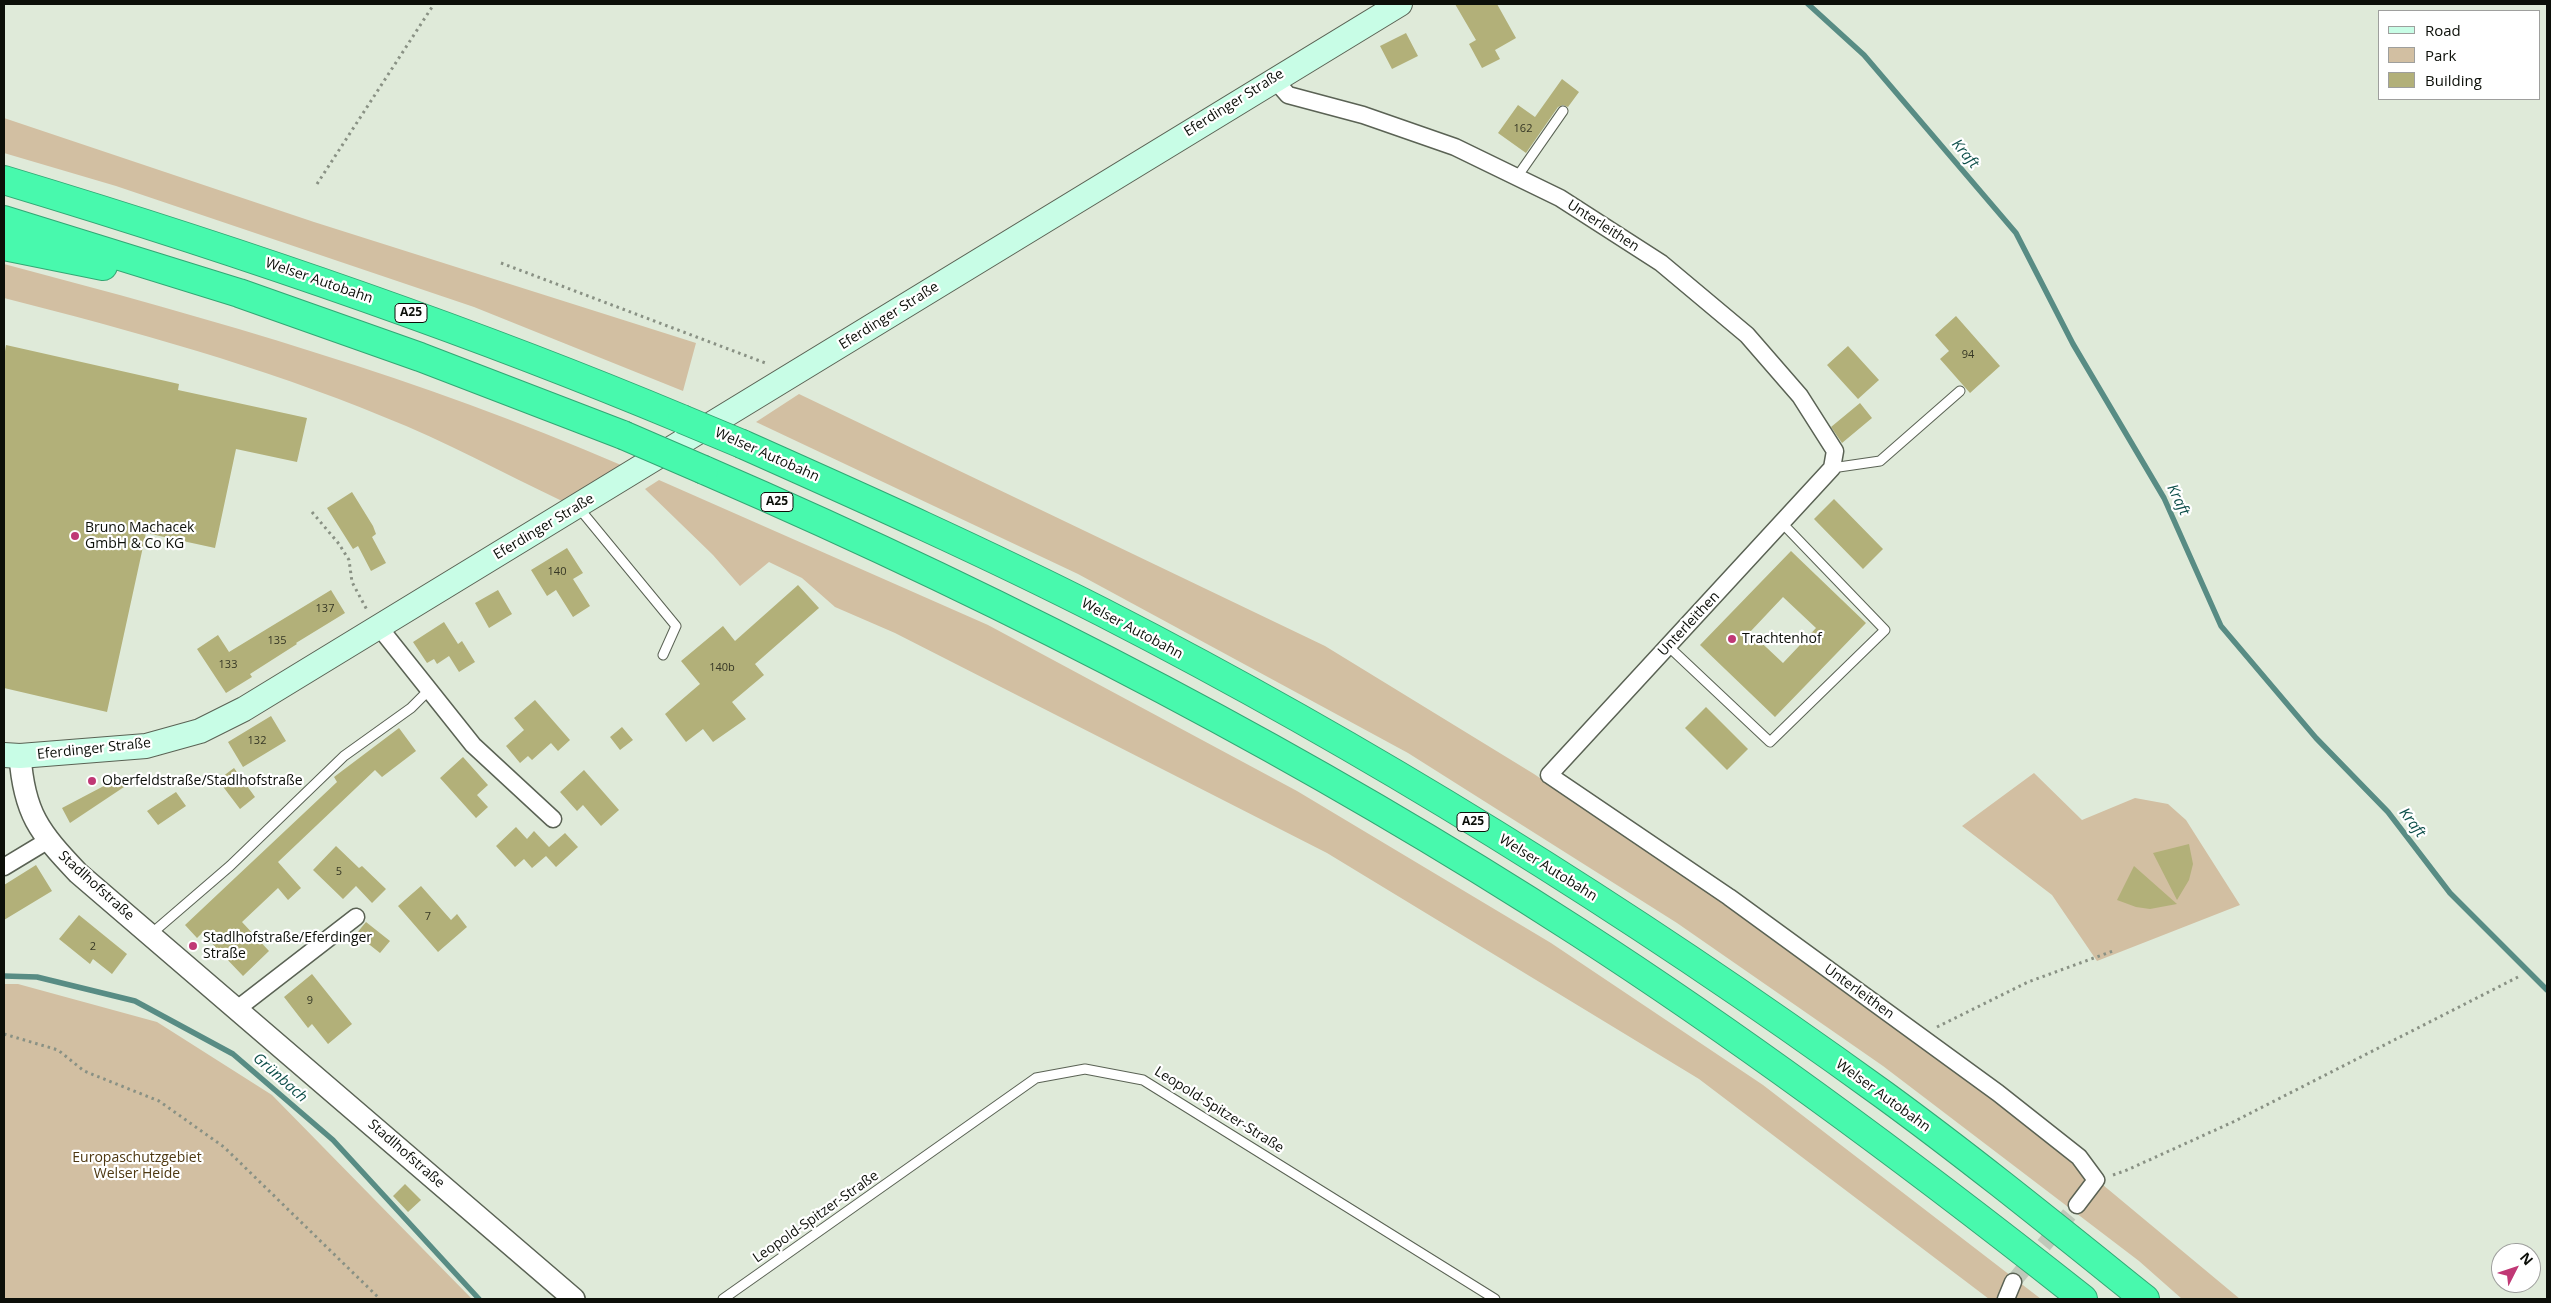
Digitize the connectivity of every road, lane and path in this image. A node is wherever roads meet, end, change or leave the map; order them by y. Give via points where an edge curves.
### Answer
1 (434, 4) edge
2 (1400, 4) edge
3 (1274, 79) junction
4 (1563, 112) dead end
5 (1517, 177) junction
6 (4, 180) edge
7 (317, 184) dead end
8 (4, 220) edge
9 (4, 246) edge
10 (502, 263) dead end
11 (239, 293) junction
12 (784, 380) junction
13 (1960, 391) dead end
14 (1832, 468) junction
15 (578, 507) junction
16 (312, 512) dead end
17 (1783, 524) junction
18 (379, 627) junction
19 (1668, 646) junction
20 (662, 655) dead end
21 (429, 690) junction
22 (12, 755) edge
23 (553, 819) dead end
24 (47, 841) junction
25 (4, 867) edge
26 (356, 917) dead end
27 (151, 934) junction
28 (2113, 951) dead end
29 (2518, 976) dead end
30 (238, 1009) junction
31 (4, 1034) edge
32 (1924, 1039) junction
33 (2096, 1180) junction
34 (2077, 1205) tunnel mouth
35 (2013, 1282) tunnel mouth
36 (380, 1299) edge
37 (574, 1299) edge
38 (723, 1299) edge
39 (1494, 1299) edge
40 (2006, 1299) edge
41 (2084, 1299) edge
42 (2145, 1299) edge

1 - 7 path
2 - 3 main road, Eferdinger Straße
3 - 5 street, Unterleithen via 1288,95 1362,115 1455,147
3 - 12 main road, Eferdinger Straße
4 - 5 lane
5 - 14 street, Unterleithen via 1560,198 1661,263 1747,335 1800,396 1835,451
6 - 42 highway, Welser Autobahn / A25, bridge via 160,227 376,300 511,350 742,444 925,526 1103,613 1441,802 1602,901 1876,1090
8 - 11 highway, A25
9 - 11 highway
10 - 12 path via 769,365
11 - 41 highway, A25, bridge via 420,357 623,435 850,533 1144,679 1425,838 1578,932 1865,1130
12 - 15 main road, Eferdinger Straße
13 - 14 lane via 1880,461
14 - 17 street, Unterleithen
15 - 18 main road, Eferdinger Straße
15 - 20 lane via 676,626
16 - 18 path via 340,544 349,560 352,582
17 - 19 street, Unterleithen
17 - 19 lane via 1885,630 1770,742
18 - 21 street
18 - 22 main road, Eferdinger Straße via 244,710 200,731 146,746
19 - 32 street, Unterleithen via 1549,775 1729,897
21 - 23 street via 473,745
21 - 27 lane via 411,708 344,756 230,866
22 - 24 street, Stadlhofstraße via 38,828
24 - 25 street
24 - 27 street, Stadlhofstraße via 78,873
26 - 30 street
27 - 30 street, Stadlhofstraße
28 - 32 path via 2028,982 1944,1023
29 - 33 path via 2233,1122 2127,1170
30 - 37 street, Stadlhofstraße
31 - 36 path via 58,1050 84,1072 158,1102 208,1136
32 - 33 street, Unterleithen via 2079,1157
33 - 34 street
35 - 40 street
38 - 39 lane, Leopold-Spitzer-Straße via 1036,1078 1085,1069 1143,1080

